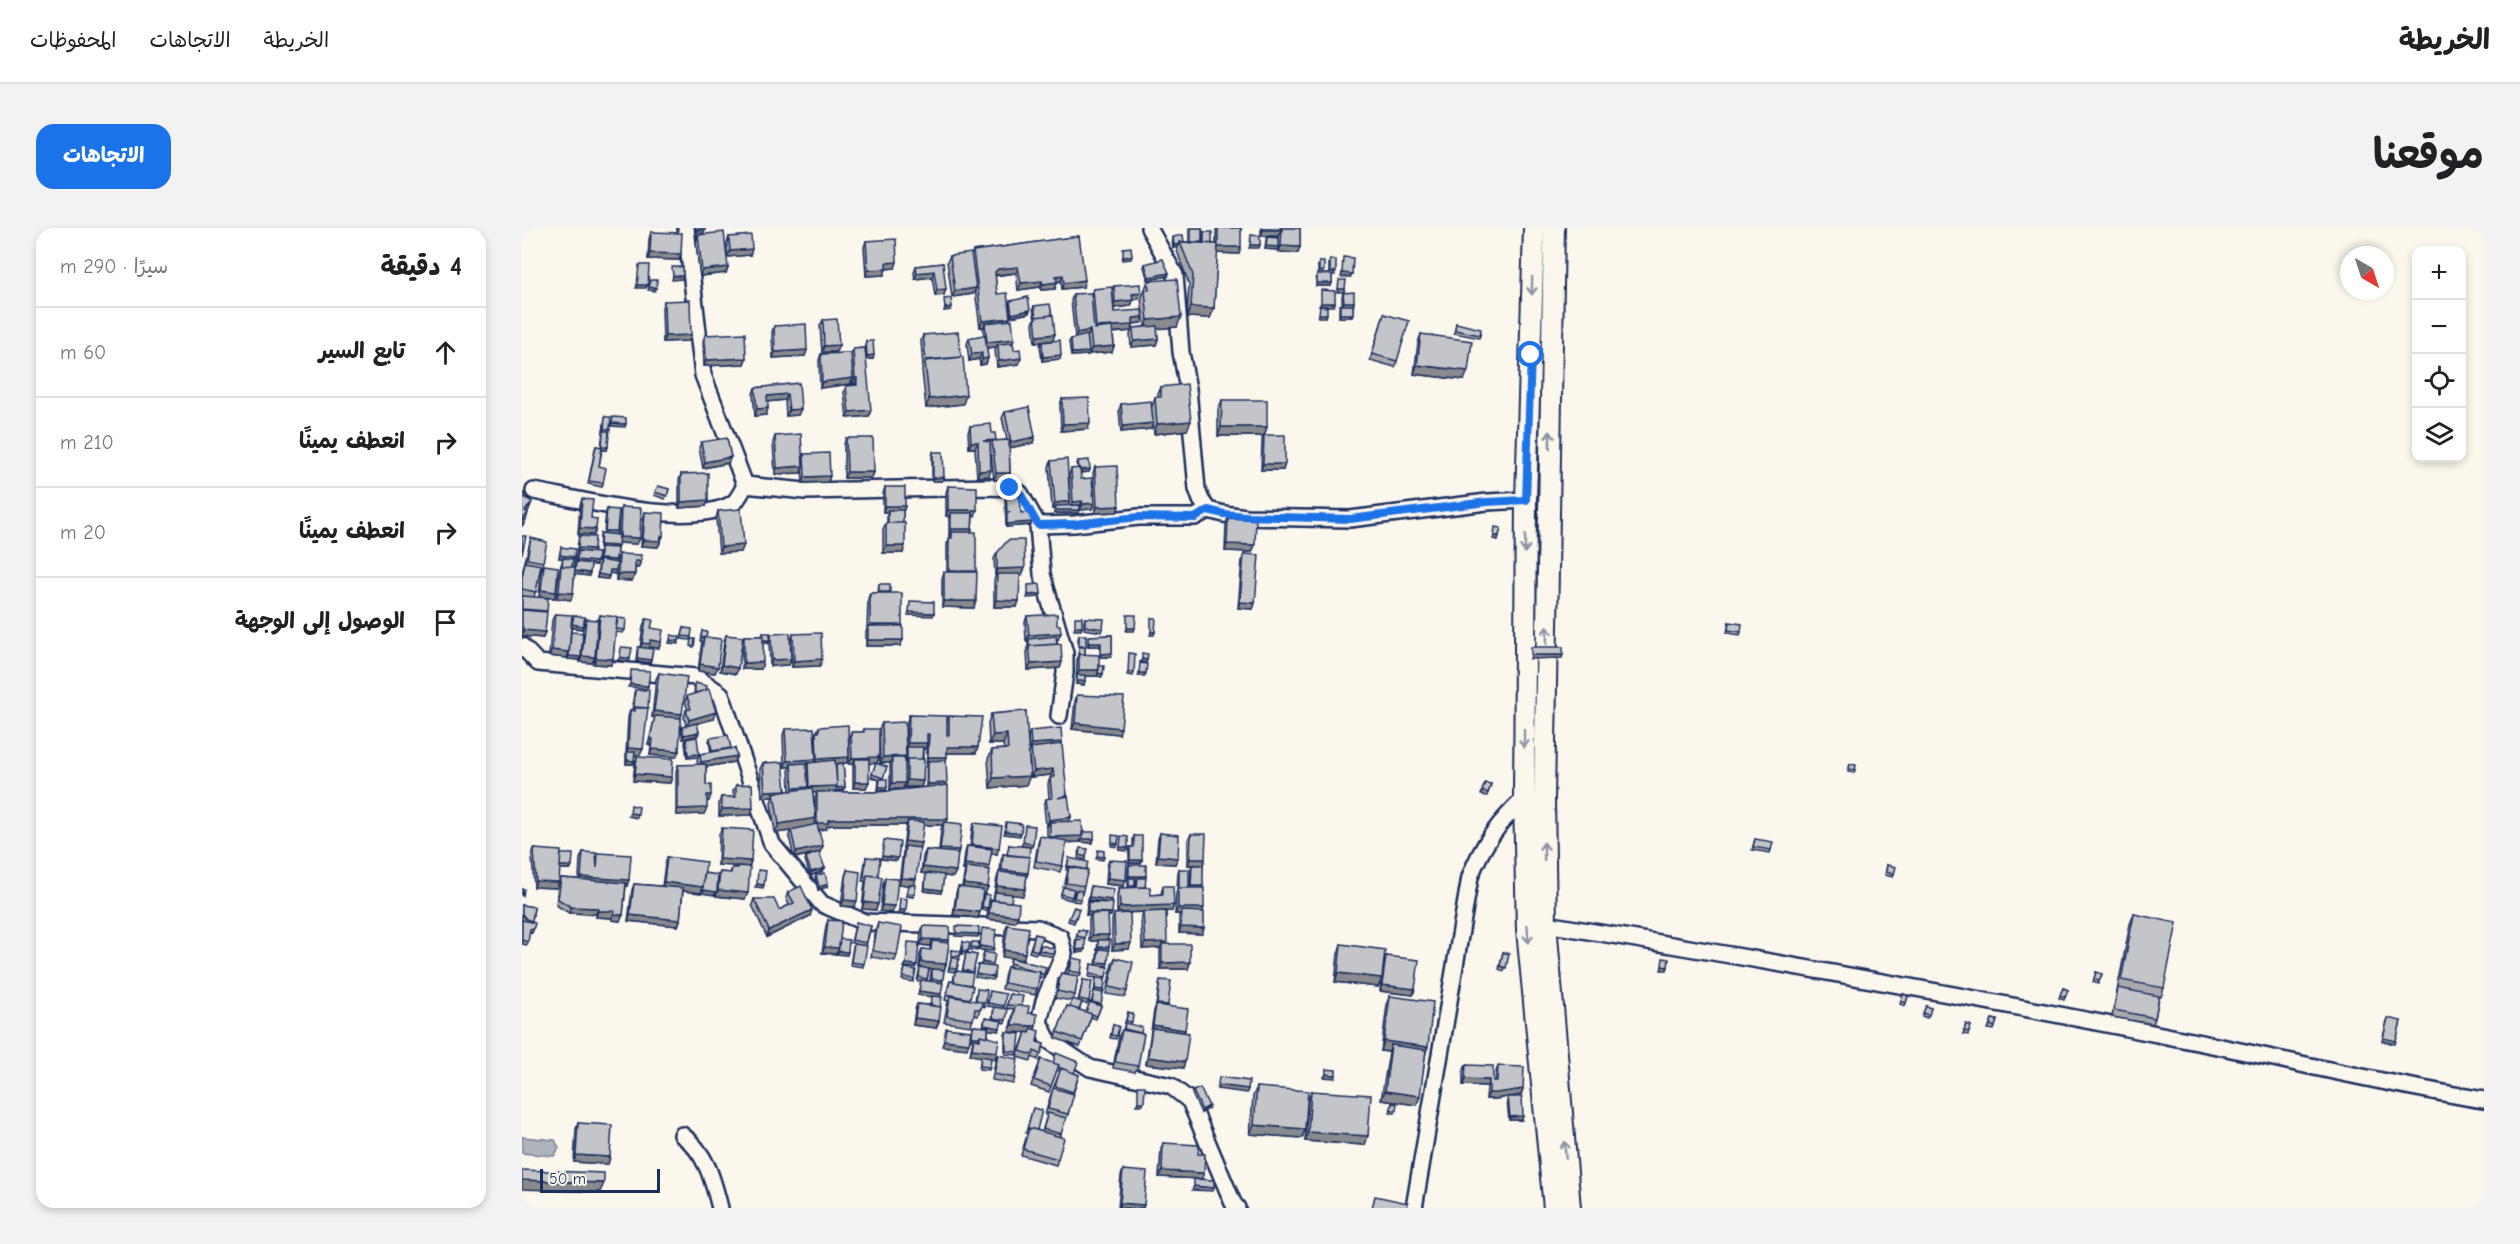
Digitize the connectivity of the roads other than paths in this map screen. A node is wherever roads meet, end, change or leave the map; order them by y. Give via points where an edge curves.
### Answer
1 (686, 228) edge
2 (1149, 228) edge
3 (1534, 228) edge
4 (1554, 228) edge
5 (1531, 355) junction
6 (1551, 356) junction
7 (746, 485) junction
8 (534, 491) dead end
9 (1526, 500) junction
10 (1208, 510) junction
11 (1038, 525) junction
12 (522, 646) edge
13 (1059, 716) dead end
14 (1534, 799) junction
15 (1546, 924) junction
16 (2484, 1100) edge
17 (682, 1135) dead end
18 (720, 1208) edge
19 (1238, 1208) edge
20 (1414, 1208) edge
21 (1554, 1208) edge
22 (1570, 1208) edge

1 - 7 street via 703,375
2 - 10 street via 1175,275 1197,489
3 -> 5 main road
4 - 6 main road
5 - 6 main road
5 - 9 main road
14 -> 6 main road
7 - 8 street via 734,503 710,512 687,513 638,509
7 - 11 street via 805,491 1010,488 1020,493
9 - 10 street via 1350,519 1246,516
9 -> 14 main road
10 - 11 street via 1195,518 1139,517
11 - 13 street via 1042,574 1065,653
12 - 19 street via 538,663 696,677 721,694 772,844 822,904 864,922 1038,928 1060,937 1064,952 1044,1001 1040,1022 1048,1040 1090,1068 1171,1086 1190,1101
15 -> 14 main road
14 - 20 street via 1491,834 1470,877
14 -> 21 main road via 1527,930
15 - 16 street via 1909,986
22 -> 15 main road
17 - 18 street via 694,1144 712,1177

